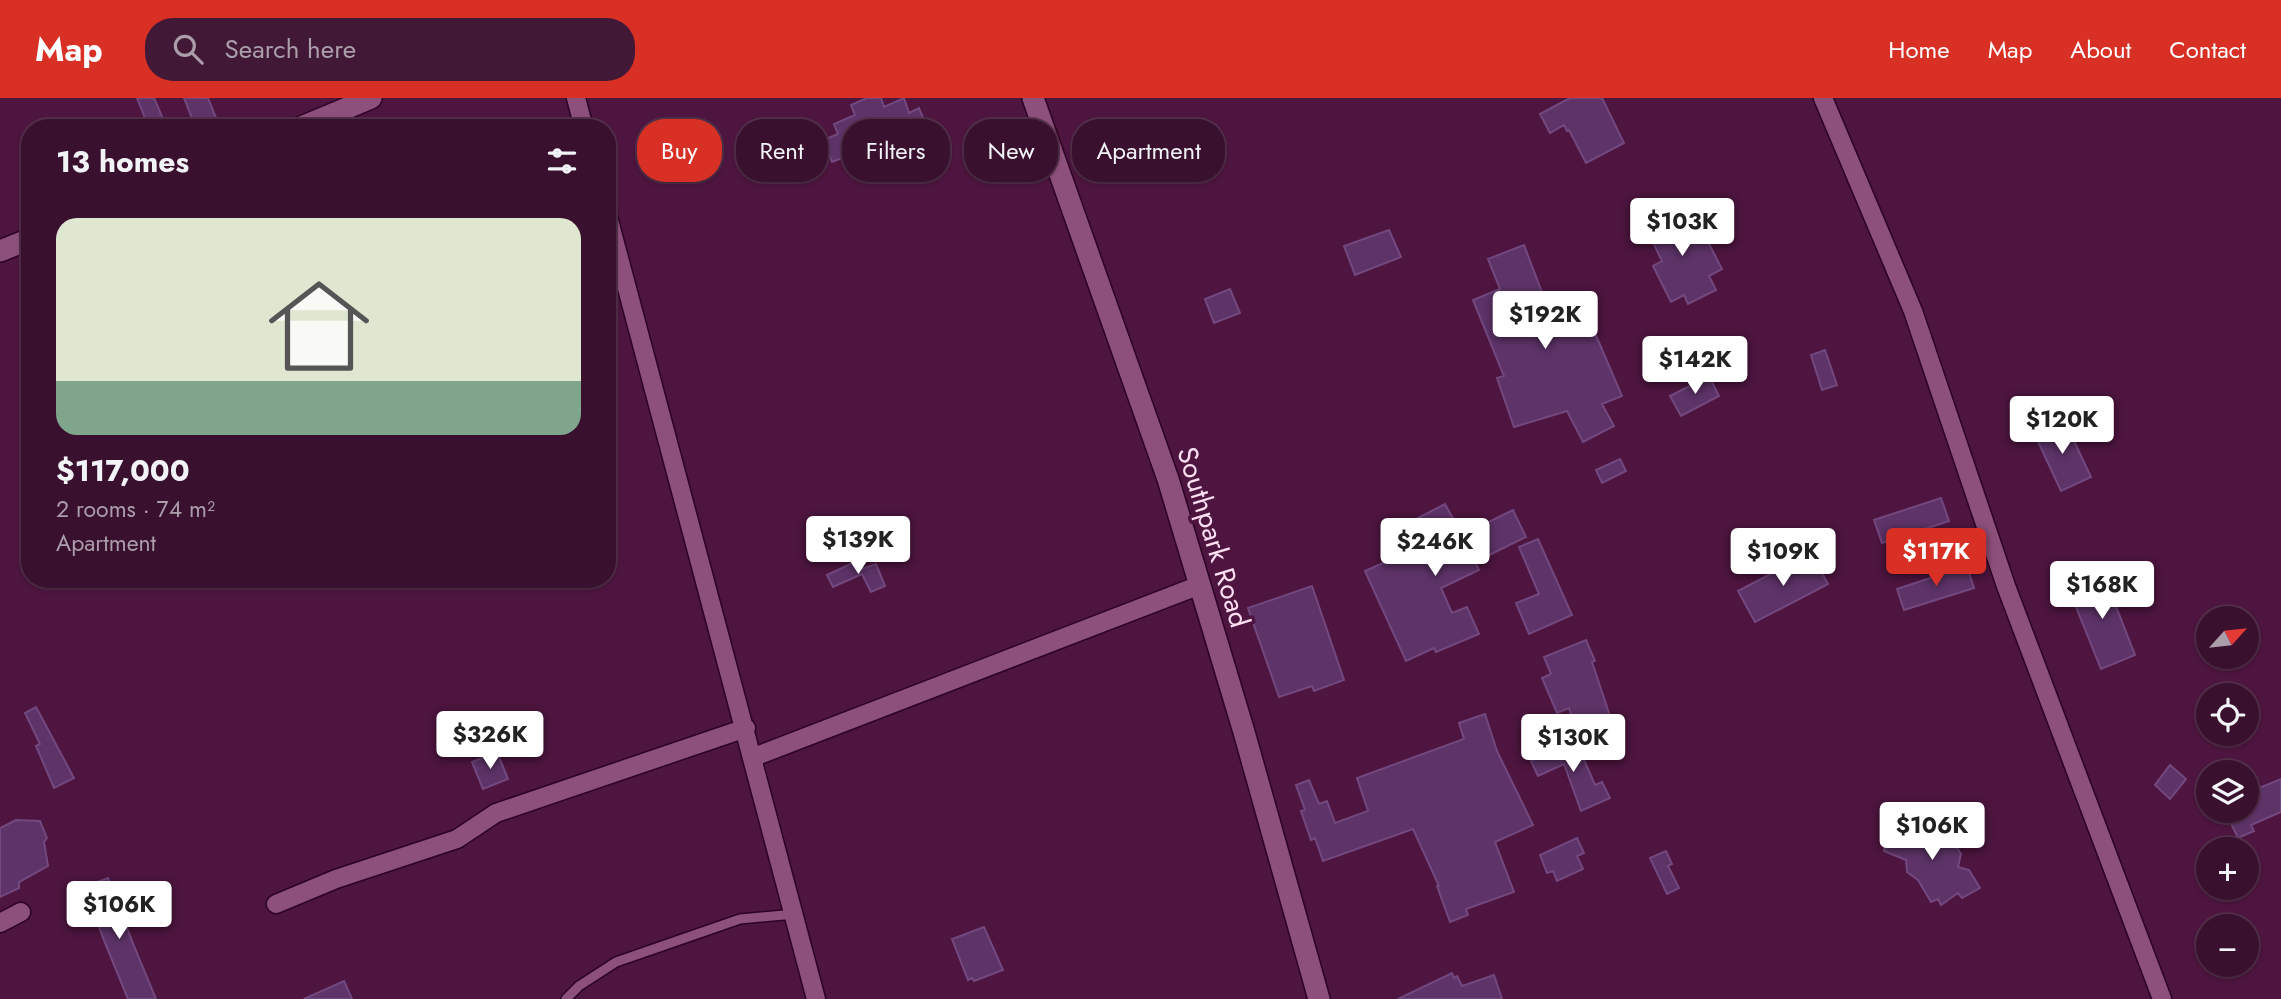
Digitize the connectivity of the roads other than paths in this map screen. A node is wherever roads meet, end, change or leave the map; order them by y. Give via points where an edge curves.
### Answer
1 (371, 98) edge
2 (576, 98) edge
3 (1033, 98) edge
4 (1823, 98) edge
5 (321, 119) edge
6 (582, 119) edge
7 (21, 243) edge
8 (616, 246) edge
9 (0, 251) edge
10 (1200, 585) junction
11 (746, 728) junction
12 (754, 757) junction
13 (276, 904) dead end
14 (21, 912) dead end
15 (795, 914) junction
16 (0, 923) edge
17 (566, 999) edge
18 (816, 999) edge
19 (1319, 999) edge
20 (2162, 999) edge

1 - 5 street
2 - 6 street
3 - 10 street, Southpark Road via 1168,479
4 - 20 street via 1913,311 2006,586
7 - 9 street
8 - 11 street
10 - 12 street
10 - 19 street, Southpark Road
11 - 12 street
11 - 13 street via 496,813 457,839
12 - 15 street
14 - 16 street
15 - 17 lane via 733,921 616,962
15 - 18 street

